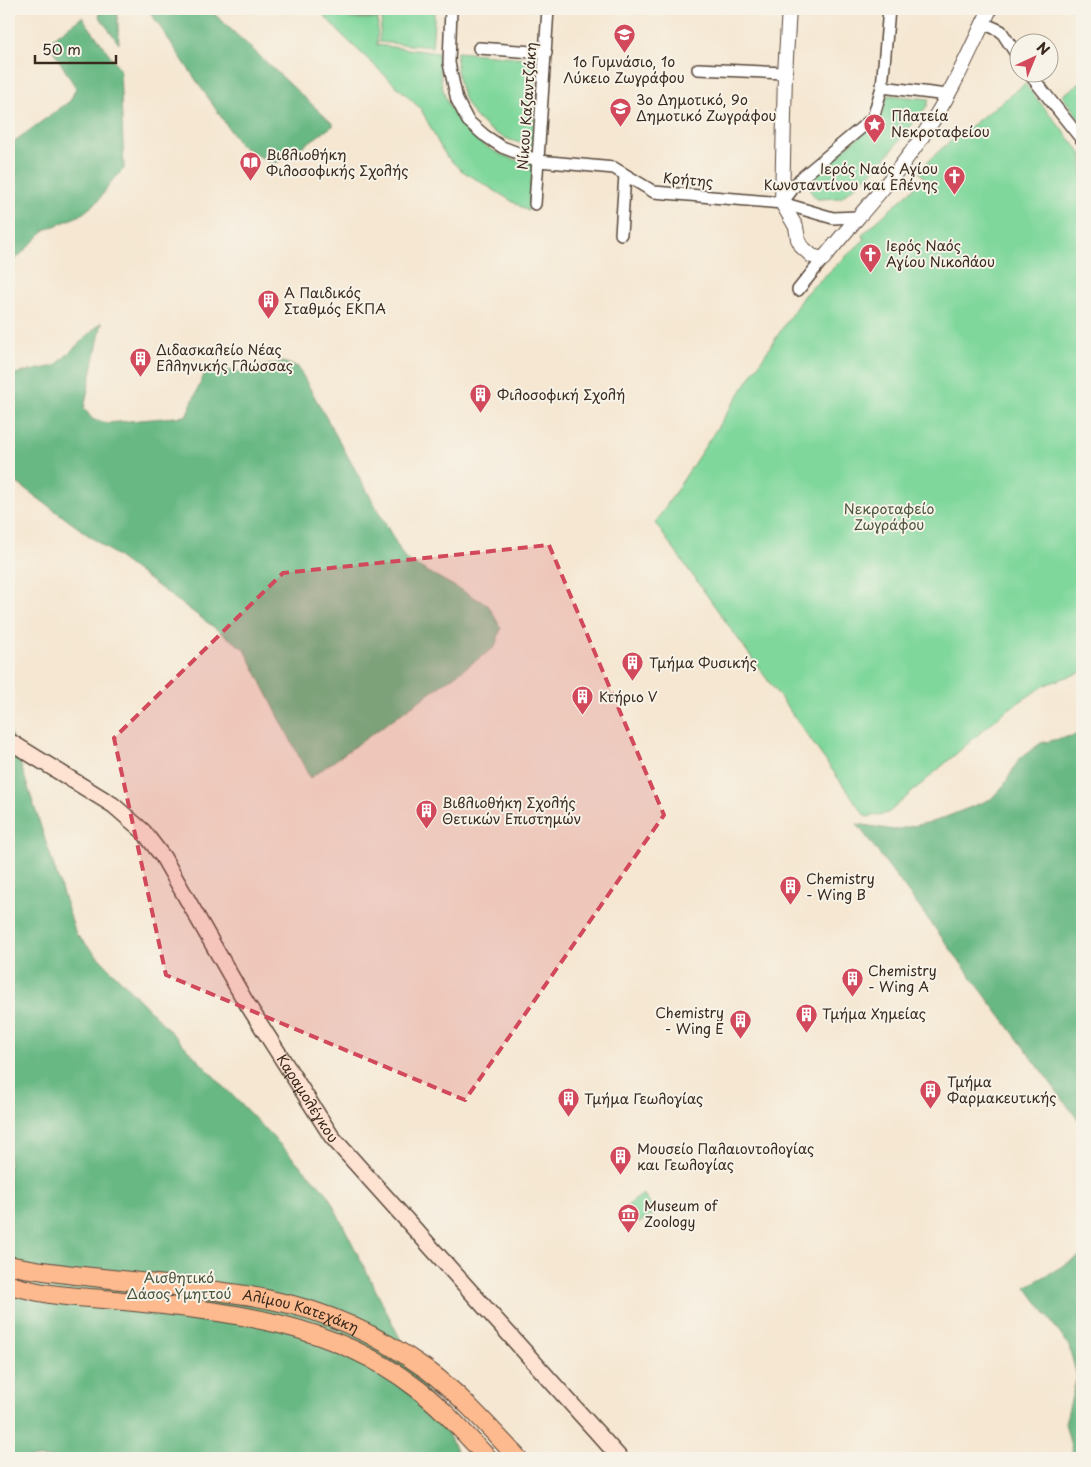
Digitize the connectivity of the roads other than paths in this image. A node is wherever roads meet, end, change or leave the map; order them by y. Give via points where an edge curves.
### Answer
1 (451, 9) edge
2 (548, 9) edge
3 (789, 9) edge
4 (889, 9) edge
5 (990, 9) edge
6 (983, 22) junction
7 (1008, 42) edge
8 (479, 48) dead end
9 (546, 53) junction
10 (698, 69) dead end
11 (785, 73) junction
12 (1036, 82) edge
13 (882, 87) junction
14 (947, 95) junction
15 (1082, 140) edge
16 (539, 160) junction
17 (625, 175) junction
18 (782, 203) junction
19 (535, 204) dead end
20 (858, 217) junction
21 (621, 234) dead end
22 (822, 259) junction
23 (798, 290) dead end
24 (9, 742) edge
25 (9, 1265) edge
26 (9, 1286) edge
27 (488, 1458) edge
28 (518, 1458) edge
29 (620, 1458) edge

1 - 16 street, Κρήτης via 451,80 468,120 502,146
2 - 9 street, Νίκου Καζαντζάκη
3 - 11 street
4 - 13 street
5 - 6 street
6 - 7 street via 1001,31
6 - 14 street
8 - 9 street
9 - 16 street, Νίκου Καζαντζάκη
10 - 11 street
11 - 18 street
12 - 15 street
13 - 14 street
13 - 18 street via 873,118 800,179
14 - 20 street via 903,164
16 - 17 street, Κρήτης via 614,168
16 - 19 street, Νίκου Καζαντζάκη
17 - 18 street, Κρήτης via 654,192
17 - 21 street
18 - 20 street, Κρήτης via 833,218
18 - 22 street via 796,227 802,247 812,256
20 - 22 street
22 - 23 street
24 - 29 main road, Καραμολέγκου via 113,806 143,831 163,857 244,999 332,1137
25 - 28 main road, Αλίμου Κατεχάκη via 48,1273 247,1295 296,1306 341,1322 386,1343 426,1370 462,1400
26 - 27 main road, Αλίμου Κατεχάκη via 50,1294 245,1316 291,1326 355,1350 396,1373 448,1416

